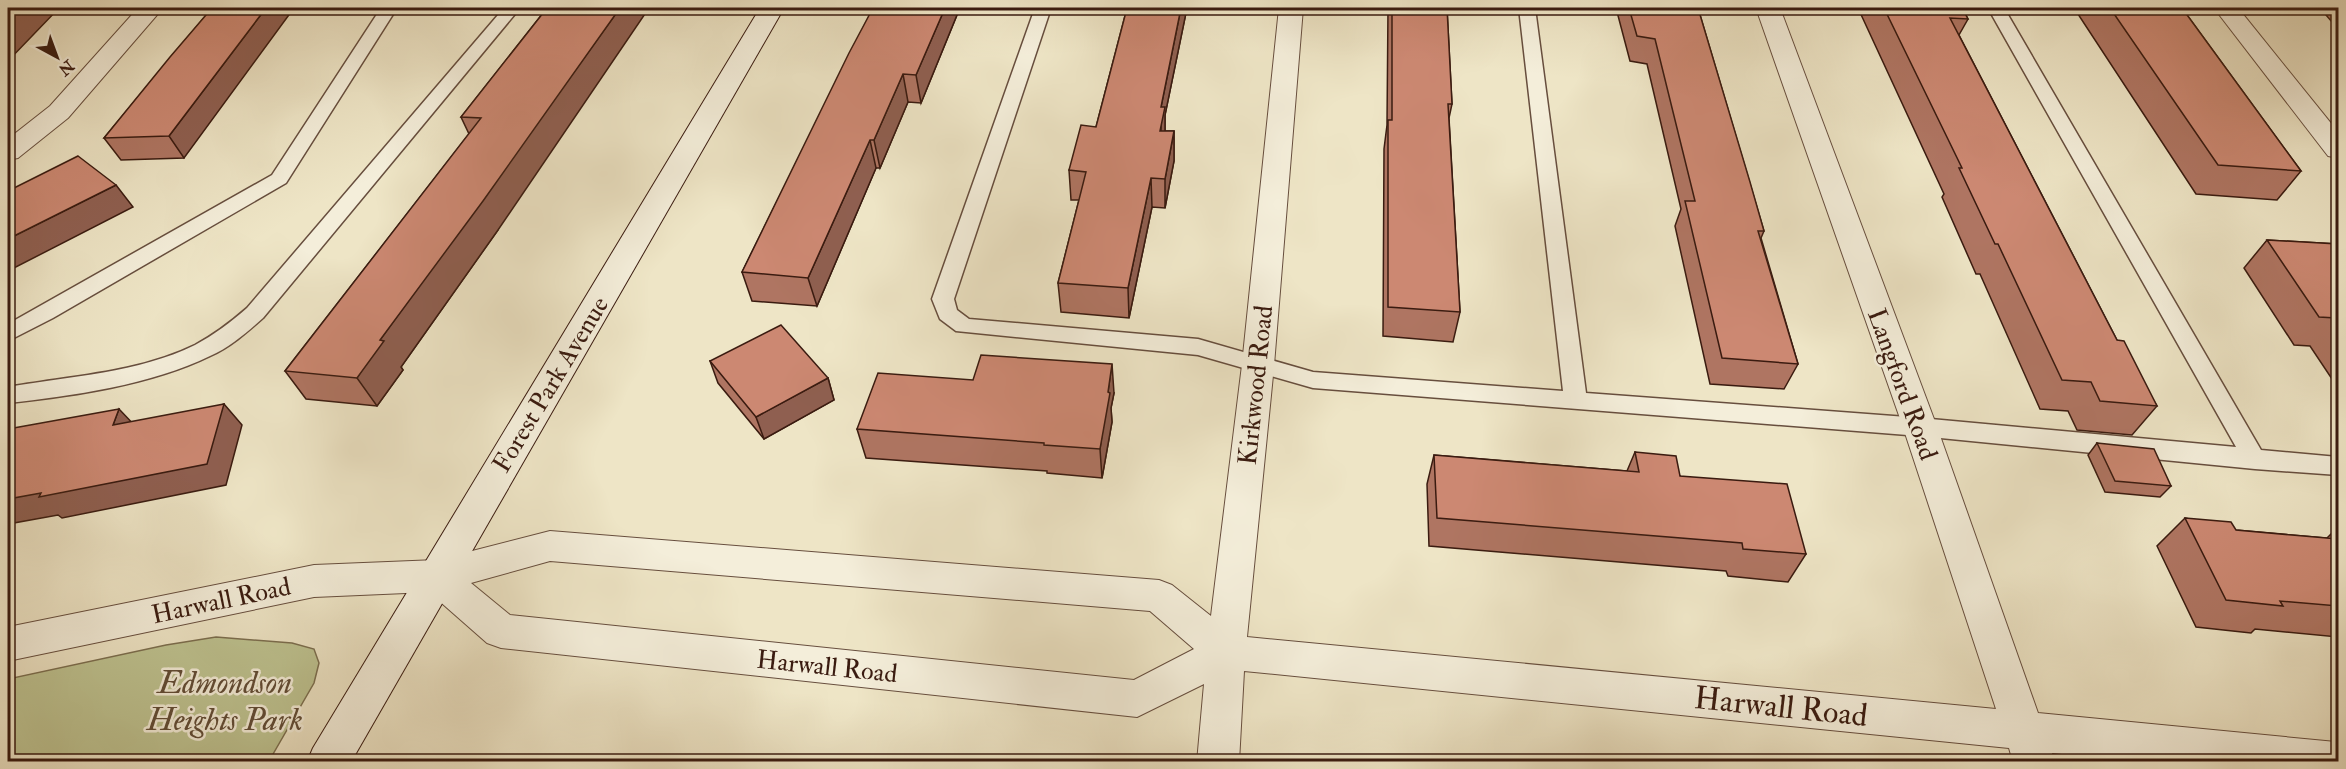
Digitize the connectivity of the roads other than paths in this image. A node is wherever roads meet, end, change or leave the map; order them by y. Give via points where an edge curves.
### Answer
1 (151, 8) edge
2 (389, 8) edge
3 (512, 8) edge
4 (772, 8) edge
5 (1043, 8) edge
6 (1291, 8) edge
7 (1527, 8) edge
8 (1768, 8) edge
9 (1996, 8) edge
10 (2226, 8) edge
11 (2338, 150) edge
12 (8, 152) edge
13 (8, 333) edge
14 (1258, 365) junction
15 (8, 395) edge
16 (1576, 401) junction
17 (1920, 428) junction
18 (2255, 460) junction
19 (2338, 466) edge
20 (437, 576) junction
21 (8, 645) edge
22 (1227, 652) junction
23 (2028, 745) edge
24 (328, 762) edge
25 (1218, 762) edge
26 (2336, 762) edge

1 - 12 street via 59,112
2 - 13 lane via 279,179
3 - 15 lane via 255,313 232,333 202,351 159,367
4 - 20 street, Forest Park Avenue
5 - 14 lane via 944,299 948,314 964,326 1198,347
6 - 14 street, Kirkwood Road
7 - 16 lane
8 - 17 street, Langford Road
9 - 18 lane
10 - 11 street
14 - 16 lane via 1313,380
14 - 22 street, Kirkwood Road
16 - 17 lane
17 - 18 lane
17 - 23 street, Langford Road
18 - 19 lane
20 - 21 street, Harwall Road via 315,581
20 - 22 street, Harwall Road via 550,546 1159,596
20 - 22 street, Harwall Road via 501,631 1137,699
20 - 24 street, Forest Park Avenue
22 - 23 street, Harwall Road
22 - 25 street, Kirkwood Road
23 - 26 street, Harwall Road

